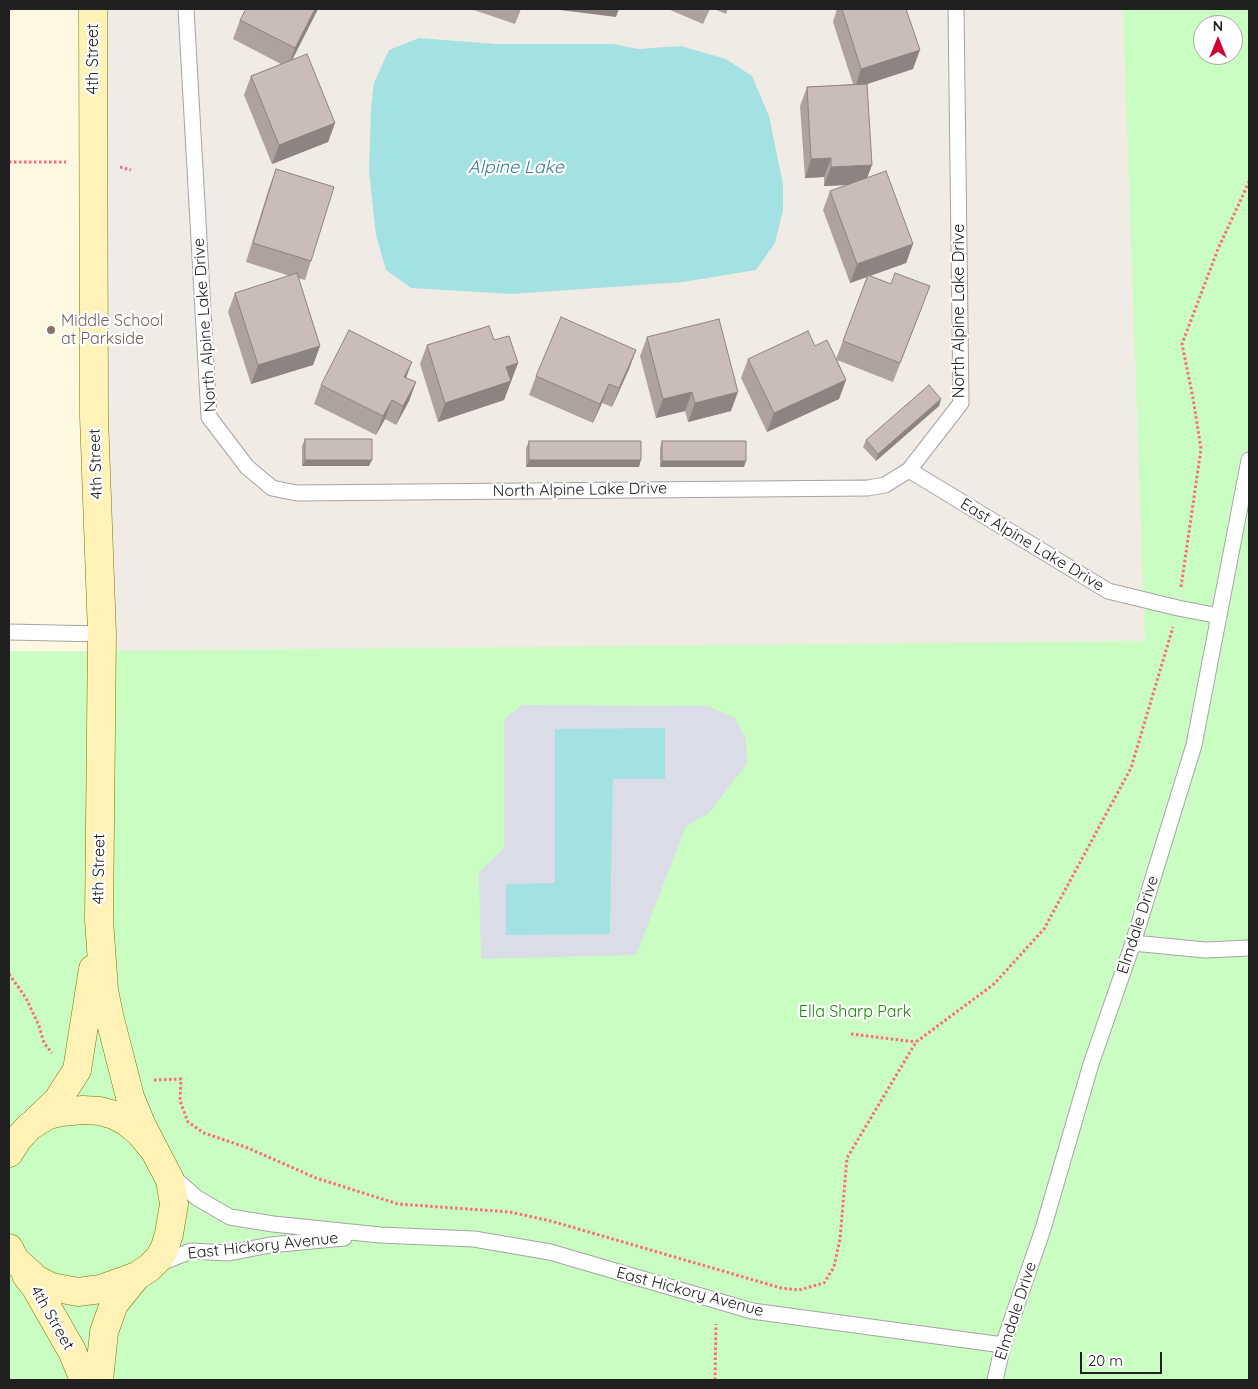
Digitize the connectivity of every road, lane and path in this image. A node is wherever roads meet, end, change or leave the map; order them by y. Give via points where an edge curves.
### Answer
1 (93, 9) edge
2 (186, 9) edge
3 (956, 9) edge
4 (1249, 182) edge
5 (1249, 460) edge
6 (909, 470) junction
7 (1178, 608) junction
8 (1219, 616) junction
9 (9, 632) edge
10 (102, 634) junction
11 (99, 920) junction
12 (1134, 943) junction
13 (1249, 948) edge
14 (851, 1034) dead end
15 (916, 1042) junction
16 (181, 1079) dead end
17 (16, 1141) edge
18 (161, 1161) junction
19 (380, 1235) junction
20 (12, 1254) edge
21 (720, 1270) junction
22 (143, 1272) junction
23 (717, 1279) dead end
24 (716, 1323) dead end
25 (1003, 1345) junction
26 (84, 1380) edge
27 (99, 1380) edge
28 (715, 1380) edge
29 (995, 1380) edge

1 - 10 street, 4th Street via 94,416
2 - 6 lane, North Alpine Lake Drive via 209,417 247,467 272,488 296,493 868,488 885,485
3 - 6 lane, North Alpine Lake Drive via 961,403
4 - 7 path via 1218,249 1182,344 1201,449
5 - 8 lane, Elmdale Drive
6 - 7 lane, East Alpine Lake Drive via 1108,591
7 - 8 lane, East Alpine Lake Drive
7 - 15 path via 1131,768 1044,929 994,984
8 - 12 lane, Elmdale Drive via 1194,745
9 - 10 lane
10 - 11 street, 4th Street
11 - 17 street, 4th Street via 77,1070 58,1101
11 - 18 street, 4th Street via 108,1015 130,1097
12 - 13 lane via 1205,950
12 - 25 lane, Elmdale Drive via 1091,1064 1043,1229
14 - 15 path
15 - 21 path via 847,1158 840,1239 834,1267 824,1283 799,1290 780,1288
16 - 21 path via 180,1101 188,1122 204,1132 316,1178 398,1204 510,1212 551,1221
17 - 18 street via 48,1116 60,1112 100,1111 127,1122
18 - 19 lane, East Hickory Avenue via 197,1198 230,1217
18 - 22 street via 173,1192 172,1223 160,1256
19 - 22 lane, East Hickory Avenue via 270,1245 229,1253 191,1252
19 - 25 lane, East Hickory Avenue via 474,1238 550,1252 752,1311
20 - 22 street via 36,1279 51,1287 78,1292 101,1289
20 - 26 street, 4th Street via 36,1288 72,1351
21 - 23 path
22 - 27 street via 114,1304 104,1332
24 - 28 path
25 - 29 lane, Elmdale Drive

